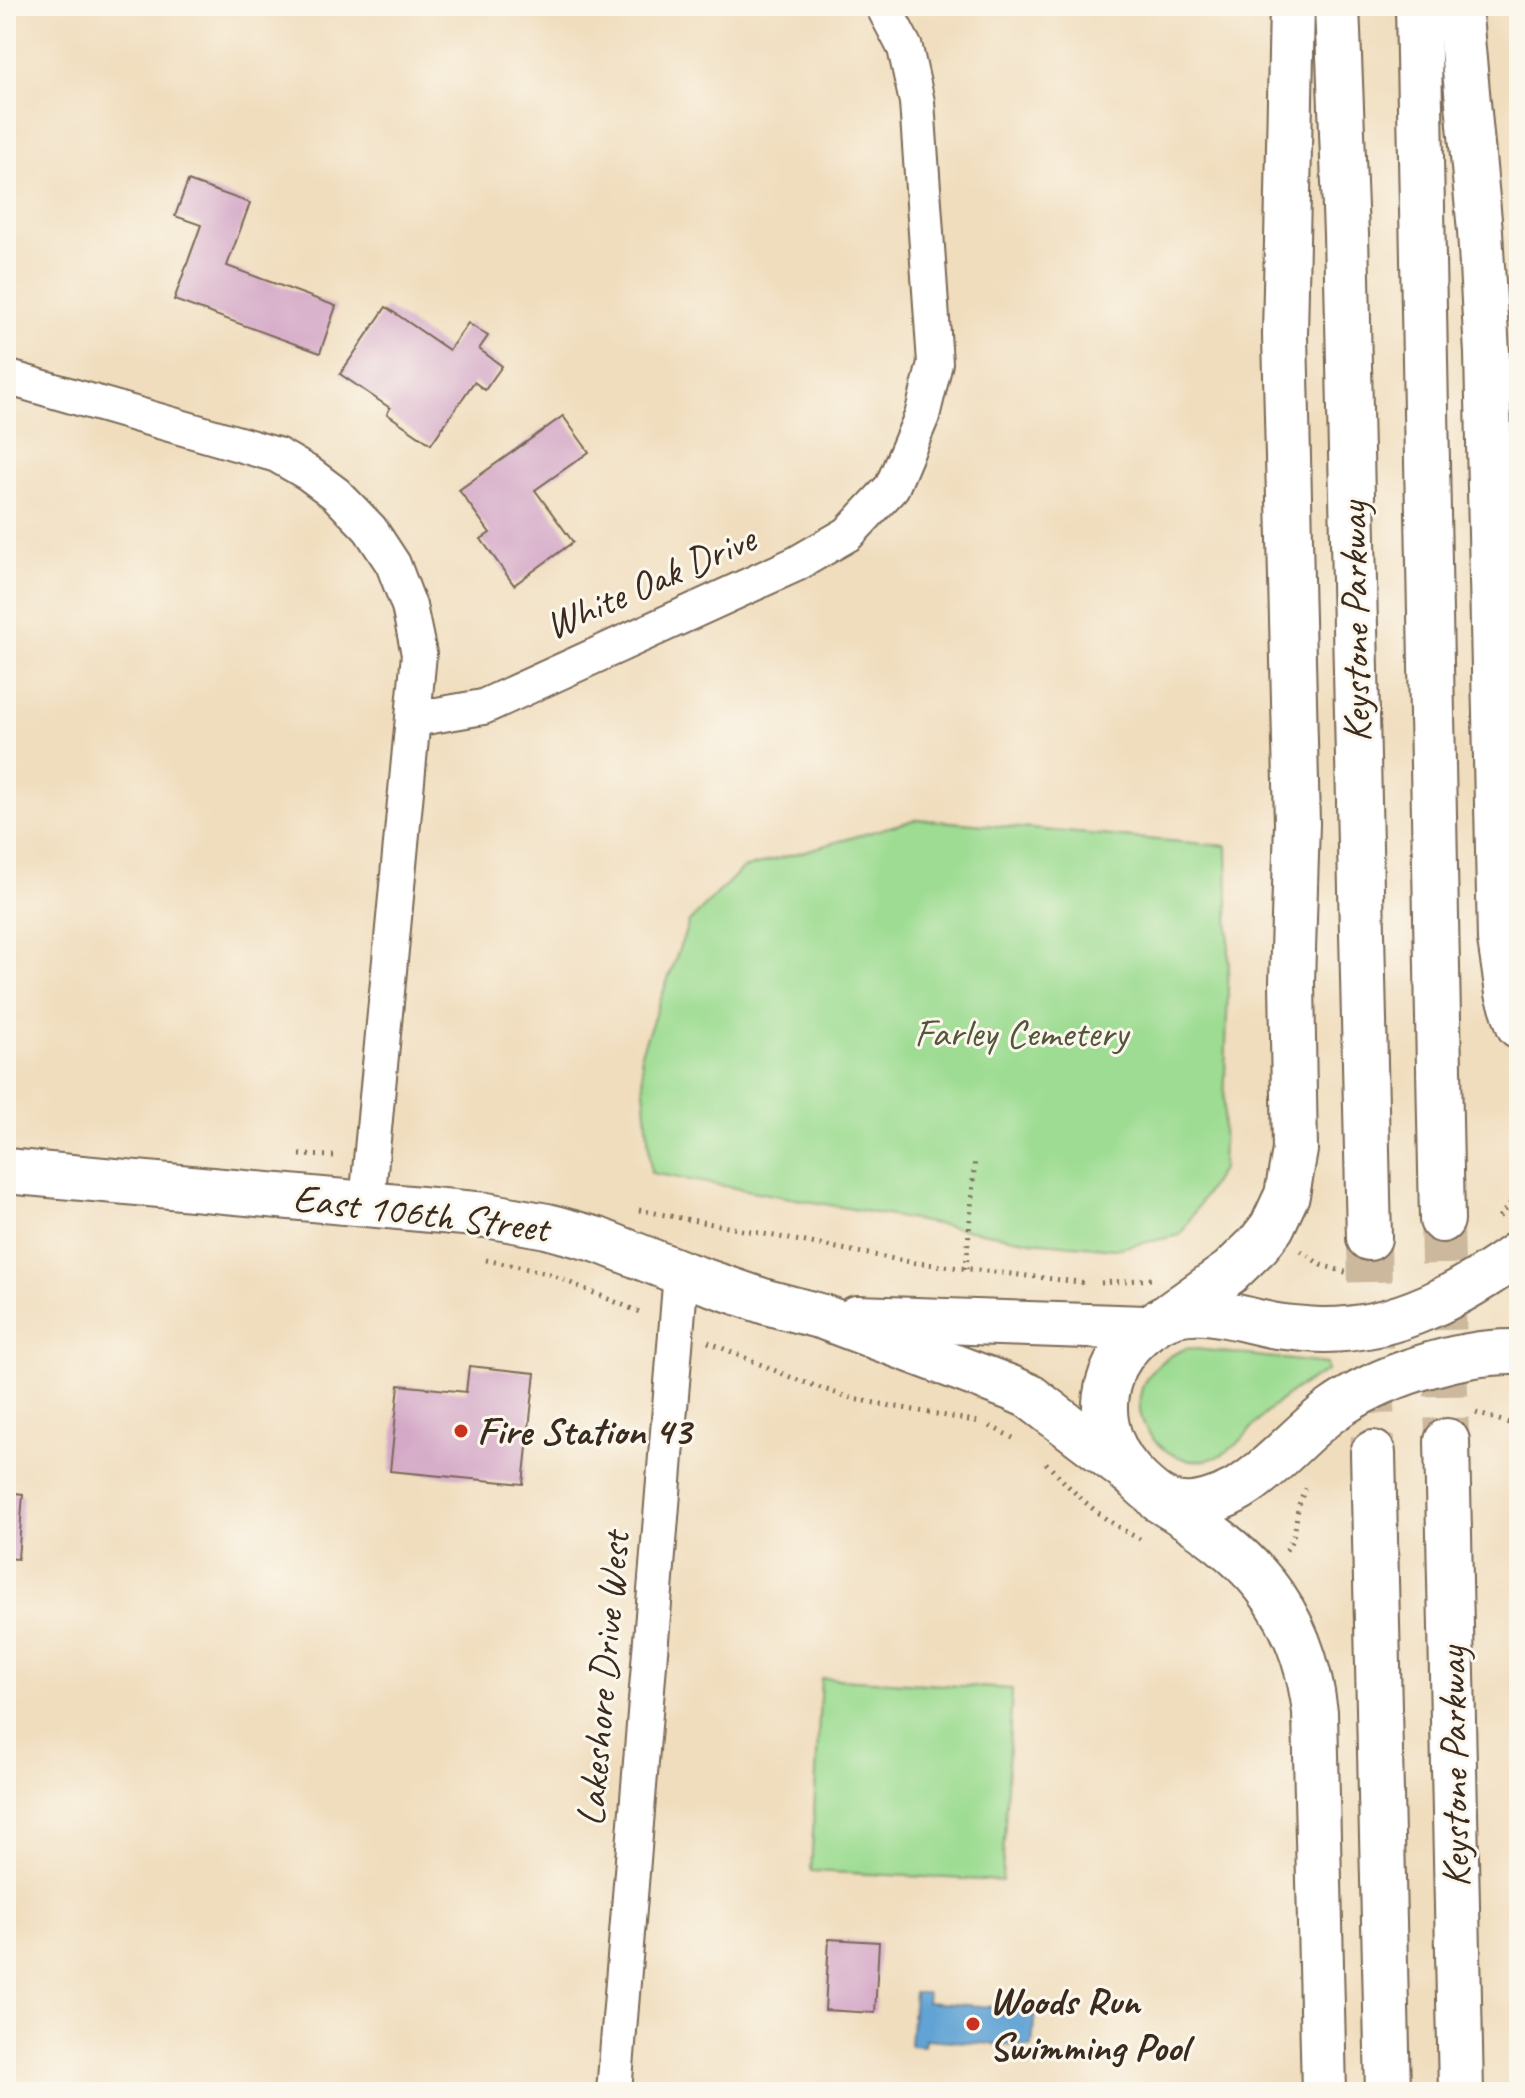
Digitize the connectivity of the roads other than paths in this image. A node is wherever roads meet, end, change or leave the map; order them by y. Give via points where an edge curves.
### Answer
1 (883, 6) edge
2 (1292, 6) edge
3 (1337, 6) edge
4 (1418, 6) edge
5 (1459, 6) edge
6 (6, 377) edge
7 (414, 719) junction
8 (1519, 1026) edge
9 (6, 1171) edge
10 (367, 1203) junction
11 (1442, 1220) tunnel mouth
12 (1369, 1238) tunnel mouth
13 (1519, 1253) edge
14 (681, 1273) junction
15 (1158, 1306) junction
16 (823, 1317) junction
17 (1519, 1352) edge
18 (1447, 1441) tunnel mouth
19 (1373, 1453) tunnel mouth
20 (1144, 1486) junction
21 (614, 2092) edge
22 (1324, 2092) edge
23 (1388, 2092) edge
24 (1461, 2092) edge

1 - 7 street, White Oak Drive via 905,48 917,102 935,363 922,416 892,487 848,534 796,564 483,707
2 - 15 main road via 1285,335 1297,823 1292,982 1295,1150 1287,1195 1258,1245 1230,1272
3 - 12 main road, Keystone Parkway
4 - 11 main road, Keystone Parkway
5 - 8 main road via 1487,353 1500,940
6 - 7 street via 277,455 336,494 370,529 393,564 409,606 419,654
7 - 10 street
9 - 10 main road, East 106th Street
10 - 14 main road, East 106th Street via 547,1226
13 - 15 main road, East 106th Street via 1453,1297 1363,1326 1301,1329
14 - 16 main road, East 106th Street
14 - 21 street, Lakeshore Drive West
15 - 16 main road, East 106th Street
15 - 20 main road via 1115,1364 1105,1406 1111,1446
16 - 20 main road, East 106th Street via 1029,1396
17 - 20 main road via 1464,1357 1382,1383 1333,1410 1247,1486 1227,1496 1191,1505
18 - 24 main road, Keystone Parkway
19 - 23 main road, Keystone Parkway
20 - 22 main road, East 106th Street via 1204,1527 1258,1575 1305,1657 1315,1712

